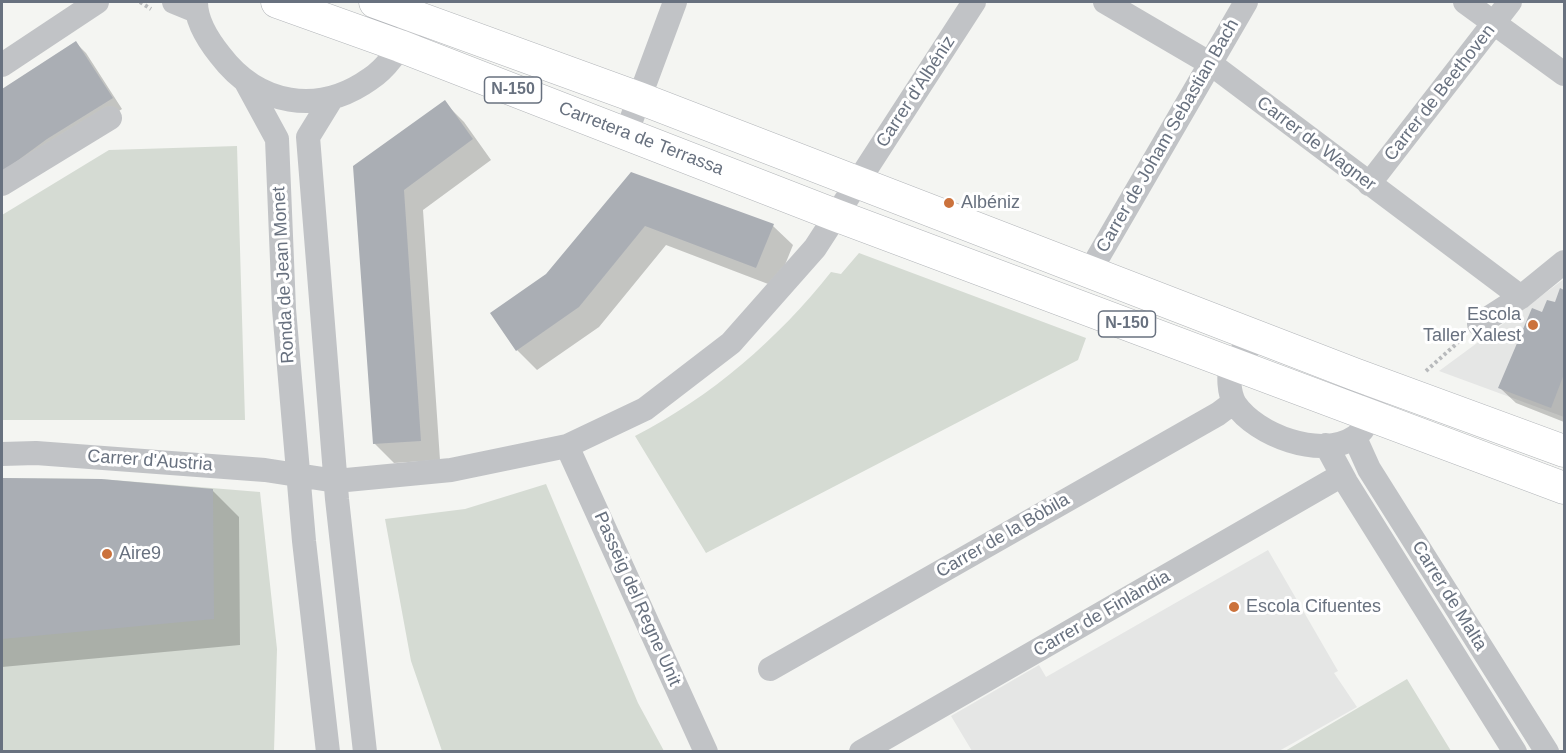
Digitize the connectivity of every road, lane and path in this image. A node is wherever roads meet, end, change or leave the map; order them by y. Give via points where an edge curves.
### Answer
1 (97, 2) edge
2 (174, 2) edge
3 (278, 2) edge
4 (375, 2) edge
5 (675, 2) edge
6 (974, 2) edge
7 (1105, 2) edge
8 (1246, 2) edge
9 (1465, 2) edge
10 (1510, 2) edge
11 (196, 6) edge
12 (413, 9) edge
13 (1495, 23) junction
14 (400, 46) junction
15 (1211, 64) junction
16 (2, 65) edge
17 (1564, 74) edge
18 (246, 82) junction
19 (332, 98) junction
20 (639, 98) junction
21 (110, 118) dead end
22 (626, 134) junction
23 (858, 183) junction
24 (2, 184) edge
25 (1369, 184) junction
26 (835, 215) junction
27 (1564, 262) edge
28 (1090, 271) junction
29 (1521, 297) junction
30 (1479, 324) joint
31 (1264, 339) junction
32 (1230, 363) junction
33 (1421, 375) dead end
34 (1380, 383) junction
35 (1234, 402) junction
36 (1362, 427) junction
37 (1326, 445) junction
38 (567, 446) junction
39 (1564, 451) edge
40 (2, 454) edge
41 (298, 476) junction
42 (1342, 476) junction
43 (336, 481) junction
44 (1564, 488) edge
45 (770, 669) dead end
46 (328, 752) edge
47 (365, 752) edge
48 (706, 752) edge
49 (861, 752) edge
50 (1515, 752) edge
51 (1546, 752) edge

1 - 16 street
2 - 11 street
3 - 14 main road, Carretera de Terrassa / N-150
4 - 12 main road, Carretera de Terrassa / N-150
5 - 20 street
6 - 23 street, Carrer d'Albéniz
7 - 15 street, Carrer de Wagner
8 - 15 street, Carrer de Joham Sebastian Bach
9 - 13 street
10 - 13 street, Carrer de Beethoven
11 - 18 street via 211,43
12 - 14 street via 409,31
12 - 20 main road, Carretera de Terrassa / N-150
13 - 17 street
13 - 25 street, Carrer de Beethoven
14 - 19 street via 370,80
14 - 22 main road, Carretera de Terrassa / N-150
15 - 25 street, Carrer de Wagner
15 - 28 street, Carrer de Joham Sebastian Bach
18 - 19 street via 284,100
18 - 41 street, Ronda de Jean Monet via 277,139 284,309
19 - 43 street, Ronda de Jean Monet via 308,137
20 - 22 street
20 - 23 main road, Carretera de Terrassa / N-150
21 - 24 street
22 - 26 main road, Carretera de Terrassa / N-150
23 - 26 street
23 - 28 main road, Carretera de Terrassa / N-150
25 - 29 street, Carrer de Wagner
26 - 32 main road, Carretera de Terrassa / N-150
26 - 38 street via 815,248 731,343 645,409
27 - 29 street
28 - 31 main road, Carretera de Terrassa / N-150
29 - 30 street
30 - 33 path
31 - 32 street
31 - 34 main road, Carretera de Terrassa / N-150
32 - 35 street via 1229,385
32 - 36 main road, Carretera de Terrassa / N-150
34 - 36 street
34 - 39 main road, Carretera de Terrassa / N-150
35 - 37 street via 1249,420 1271,433 1292,442
35 - 45 street, Carrer de la Bòbila
36 - 37 street
36 - 44 main road, Carretera de Terrassa / N-150
36 - 51 street, Carrer de Malta via 1369,469
37 - 42 street, Carrer de Malta
38 - 43 street via 451,470
38 - 48 street, Passeig del Regne Unit
40 - 41 street, Carrer d'Austria via 59,454
41 - 43 street
41 - 46 street, Ronda de Jean Monet
42 - 49 street, Carrer de Finlàndia
42 - 50 street, Carrer de Malta
43 - 47 street, Ronda de Jean Monet

